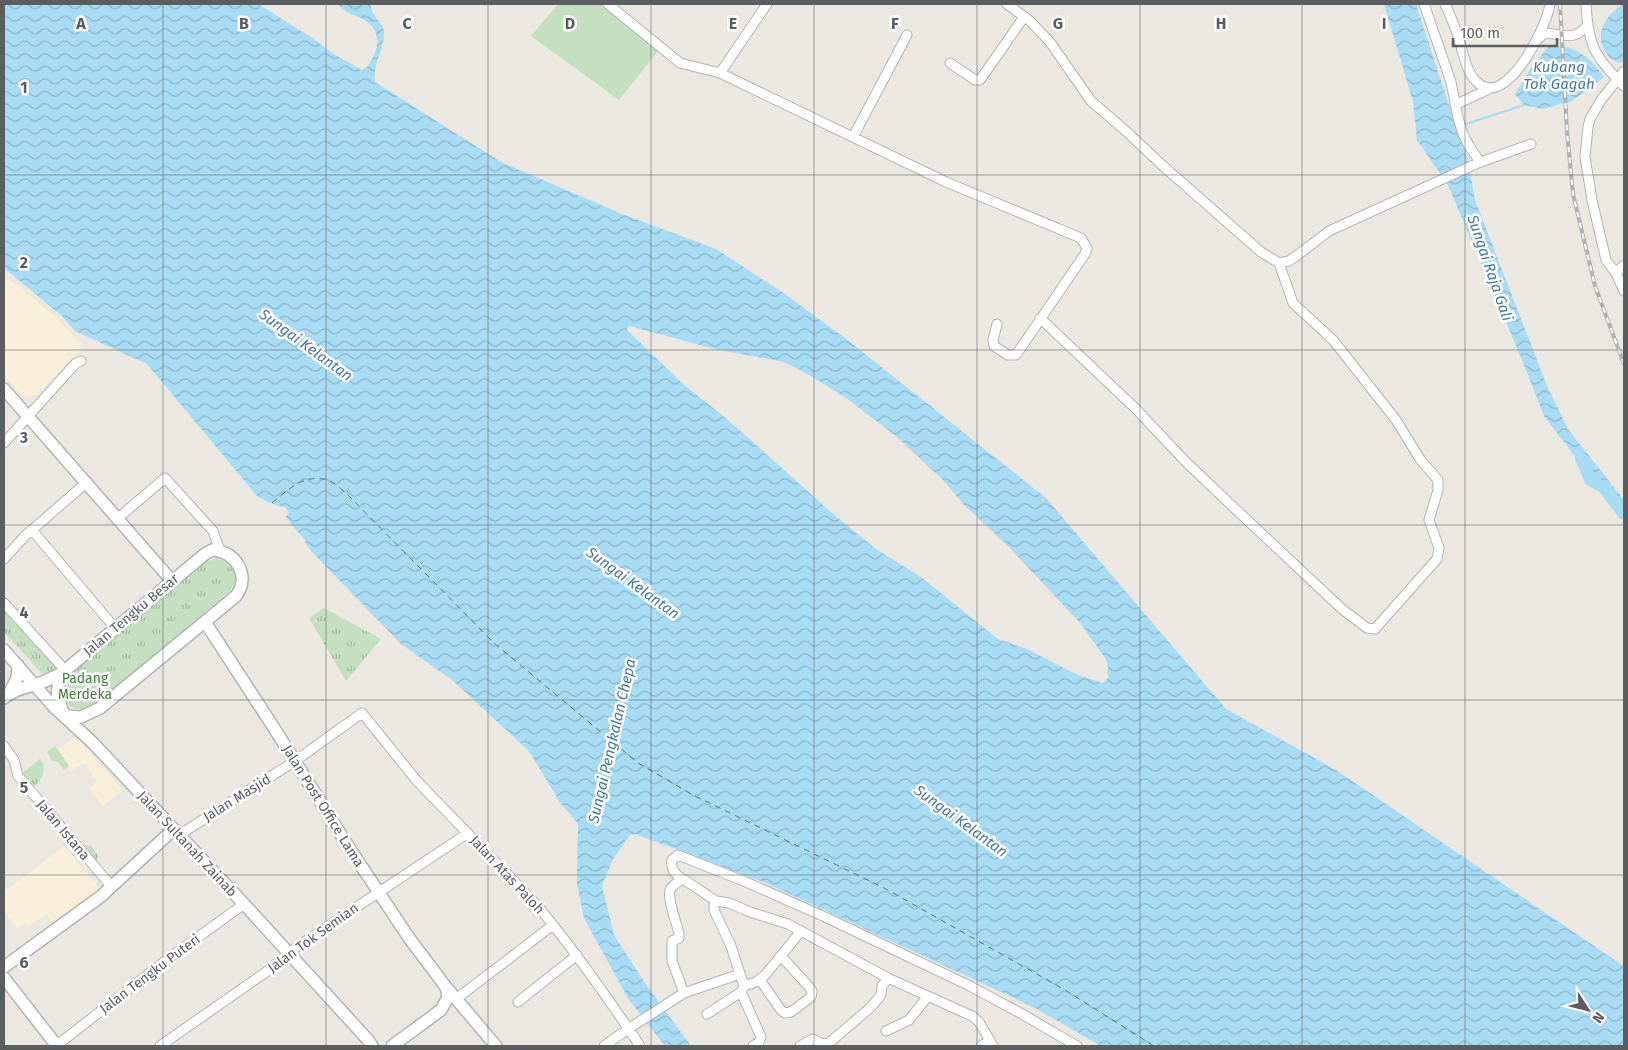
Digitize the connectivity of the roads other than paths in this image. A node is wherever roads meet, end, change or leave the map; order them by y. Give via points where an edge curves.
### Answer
1 (608, 4) edge
2 (767, 4) edge
3 (1007, 4) edge
4 (1424, 4) edge
5 (1445, 4) edge
6 (1550, 4) edge
7 (1586, 4) edge
8 (1024, 17) junction
9 (1587, 26) junction
10 (1554, 33) junction
11 (907, 35) dead end
12 (1589, 37) junction
13 (1538, 38) junction
14 (950, 63) dead end
15 (1624, 71) edge
16 (720, 73) junction
17 (1617, 79) junction
18 (1624, 86) edge
19 (1491, 88) junction
20 (1456, 105) junction
21 (853, 137) junction
22 (1531, 144) dead end
23 (1479, 162) junction
24 (1280, 263) junction
25 (1624, 265) edge
26 (1616, 274) junction
27 (1624, 291) edge
28 (1040, 318) junction
29 (996, 324) dead end
30 (81, 361) dead end
31 (4, 389) edge
32 (27, 416) junction
33 (4, 443) edge
34 (86, 483) junction
35 (118, 519) junction
36 (32, 530) junction
37 (218, 546) junction
38 (4, 558) edge
39 (172, 581) junction
40 (4, 603) edge
41 (205, 622) junction
42 (115, 628) junction
43 (4, 650) edge
44 (18, 665) junction
45 (63, 672) junction
46 (33, 684) junction
47 (6, 696) edge
48 (362, 714) joint
49 (65, 716) junction
50 (4, 746) edge
51 (295, 761) junction
52 (176, 832) junction
53 (468, 833) junction
54 (683, 879) junction
55 (112, 887) junction
56 (379, 892) junction
57 (716, 902) junction
58 (244, 904) junction
59 (554, 925) junction
60 (802, 931) junction
61 (289, 953) junction
62 (577, 955) junction
63 (781, 956) junction
64 (4, 967) edge
65 (740, 974) junction
66 (4, 978) edge
67 (888, 978) junction
68 (760, 980) junction
69 (446, 987) junction
70 (743, 989) junction
71 (680, 996) junction
72 (928, 996) junction
73 (456, 999) junction
74 (518, 1002) dead end
75 (441, 1010) junction
76 (706, 1014) dead end
77 (472, 1019) junction
78 (628, 1029) junction
79 (886, 1031) dead end
80 (370, 1043) edge
81 (992, 1044) edge
82 (395, 1045) edge
83 (57, 1046) edge
84 (160, 1046) edge
85 (496, 1046) edge
86 (604, 1046) edge
87 (640, 1046) edge
88 (753, 1046) edge
89 (800, 1046) edge
90 (982, 1046) edge
91 (1077, 1046) edge

1 - 16 street via 680,63
2 - 16 street
3 - 8 street
4 - 20 street
5 - 19 street via 1472,77 1484,87
6 - 13 street
7 - 9 street
8 - 14 street via 980,80
8 - 24 street via 1050,42 1091,101 1261,252
9 - 10 street via 1570,36
9 - 12 street
10 - 12 street via 1561,42
10 - 13 street
11 - 21 street
12 - 17 street via 1599,58
13 - 19 street via 1508,79
15 - 17 street
16 - 21 street
17 - 18 street
17 - 26 street via 1590,119 1585,157 1600,236 1607,262
19 - 20 street
20 - 23 street via 1463,134
21 - 28 street via 946,182 1081,238 1087,248 1085,254
22 - 23 street
23 - 24 street via 1329,230 1289,261
24 - 28 street via 1293,303 1333,340 1396,420 1439,484 1430,520 1439,548 1437,559 1372,630 1342,609 1228,502
25 - 26 street
26 - 27 street
28 - 29 street via 1014,356 993,344
30 - 32 street
31 - 32 main road
32 - 33 street
32 - 34 main road
34 - 35 main road
34 - 36 street
35 - 37 street via 165,478 213,531
35 - 39 main road
36 - 38 street
36 - 42 street
37 - 39 main road, Jalan Tengku Besar
37 - 41 main road via 238,564 242,584 236,596
39 - 42 main road, Jalan Tengku Besar
40 - 45 street
41 - 49 main road via 100,708 81,717
41 - 51 main road, Jalan Post Office Lama
42 - 45 main road, Jalan Tengku Besar
43 - 44 main road, Jalan Sultanah Zainab
44 - 46 main road, Jalan Sultanah Zainab
44 - 47 main road via 17,678
45 - 46 main road, Jalan Tengku Besar
45 - 49 main road via 56,693
46 - 47 main road, Jalan Tengku Besar
46 - 49 main road, Jalan Sultanah Zainab
48 - 51 street, Jalan Masjid
48 - 53 street, Jalan Atas Paloh via 417,781
49 - 52 main road, Jalan Sultanah Zainab
50 - 55 street, Jalan Istana via 13,758 19,778
51 - 52 street, Jalan Masjid
51 - 56 main road, Jalan Post Office Lama
52 - 55 main road
52 - 58 main road, Jalan Sultanah Zainab
53 - 56 street, Jalan Tok Semian
53 - 59 street, Jalan Atas Paloh
54 - 57 street
54 - 71 street via 670,891 679,934 679,938 672,941 672,961
54 - 91 street via 672,867 672,860 678,854 825,917 970,986
55 - 64 main road
56 - 61 street, Jalan Tok Semian
56 - 69 main road, Jalan Post Office Lama
57 - 60 street via 729,903
57 - 65 street via 714,910
58 - 61 main road, Jalan Sultanah Zainab
58 - 83 street, Jalan Tengku Puteri
59 - 62 street, Jalan Atas Paloh
59 - 73 street
60 - 63 street
60 - 67 street
61 - 80 main road, Jalan Sultanah Zainab
61 - 84 street, Jalan Tok Semian
62 - 74 street
62 - 78 street, Jalan Atas Paloh
63 - 68 street
63 - 68 street via 810,988 811,997 785,1013
65 - 70 street
65 - 71 street
66 - 83 main road
67 - 72 street
67 - 89 street via 882,986 881,995 870,1008 828,1043 810,1040
68 - 70 street
69 - 73 main road, Jalan Post Office Lama
69 - 75 main road via 448,997
70 - 76 street
70 - 88 street via 761,1037
71 - 78 street
72 - 79 street via 909,1020
72 - 81 street via 976,1019
73 - 77 main road, Jalan Post Office Lama
75 - 77 main road via 457,1010
75 - 82 main road
77 - 85 main road, Jalan Post Office Lama
78 - 86 street
78 - 87 street, Jalan Atas Paloh
80 - 82 main road, Jalan Sultanah Zainab
81 - 90 street

